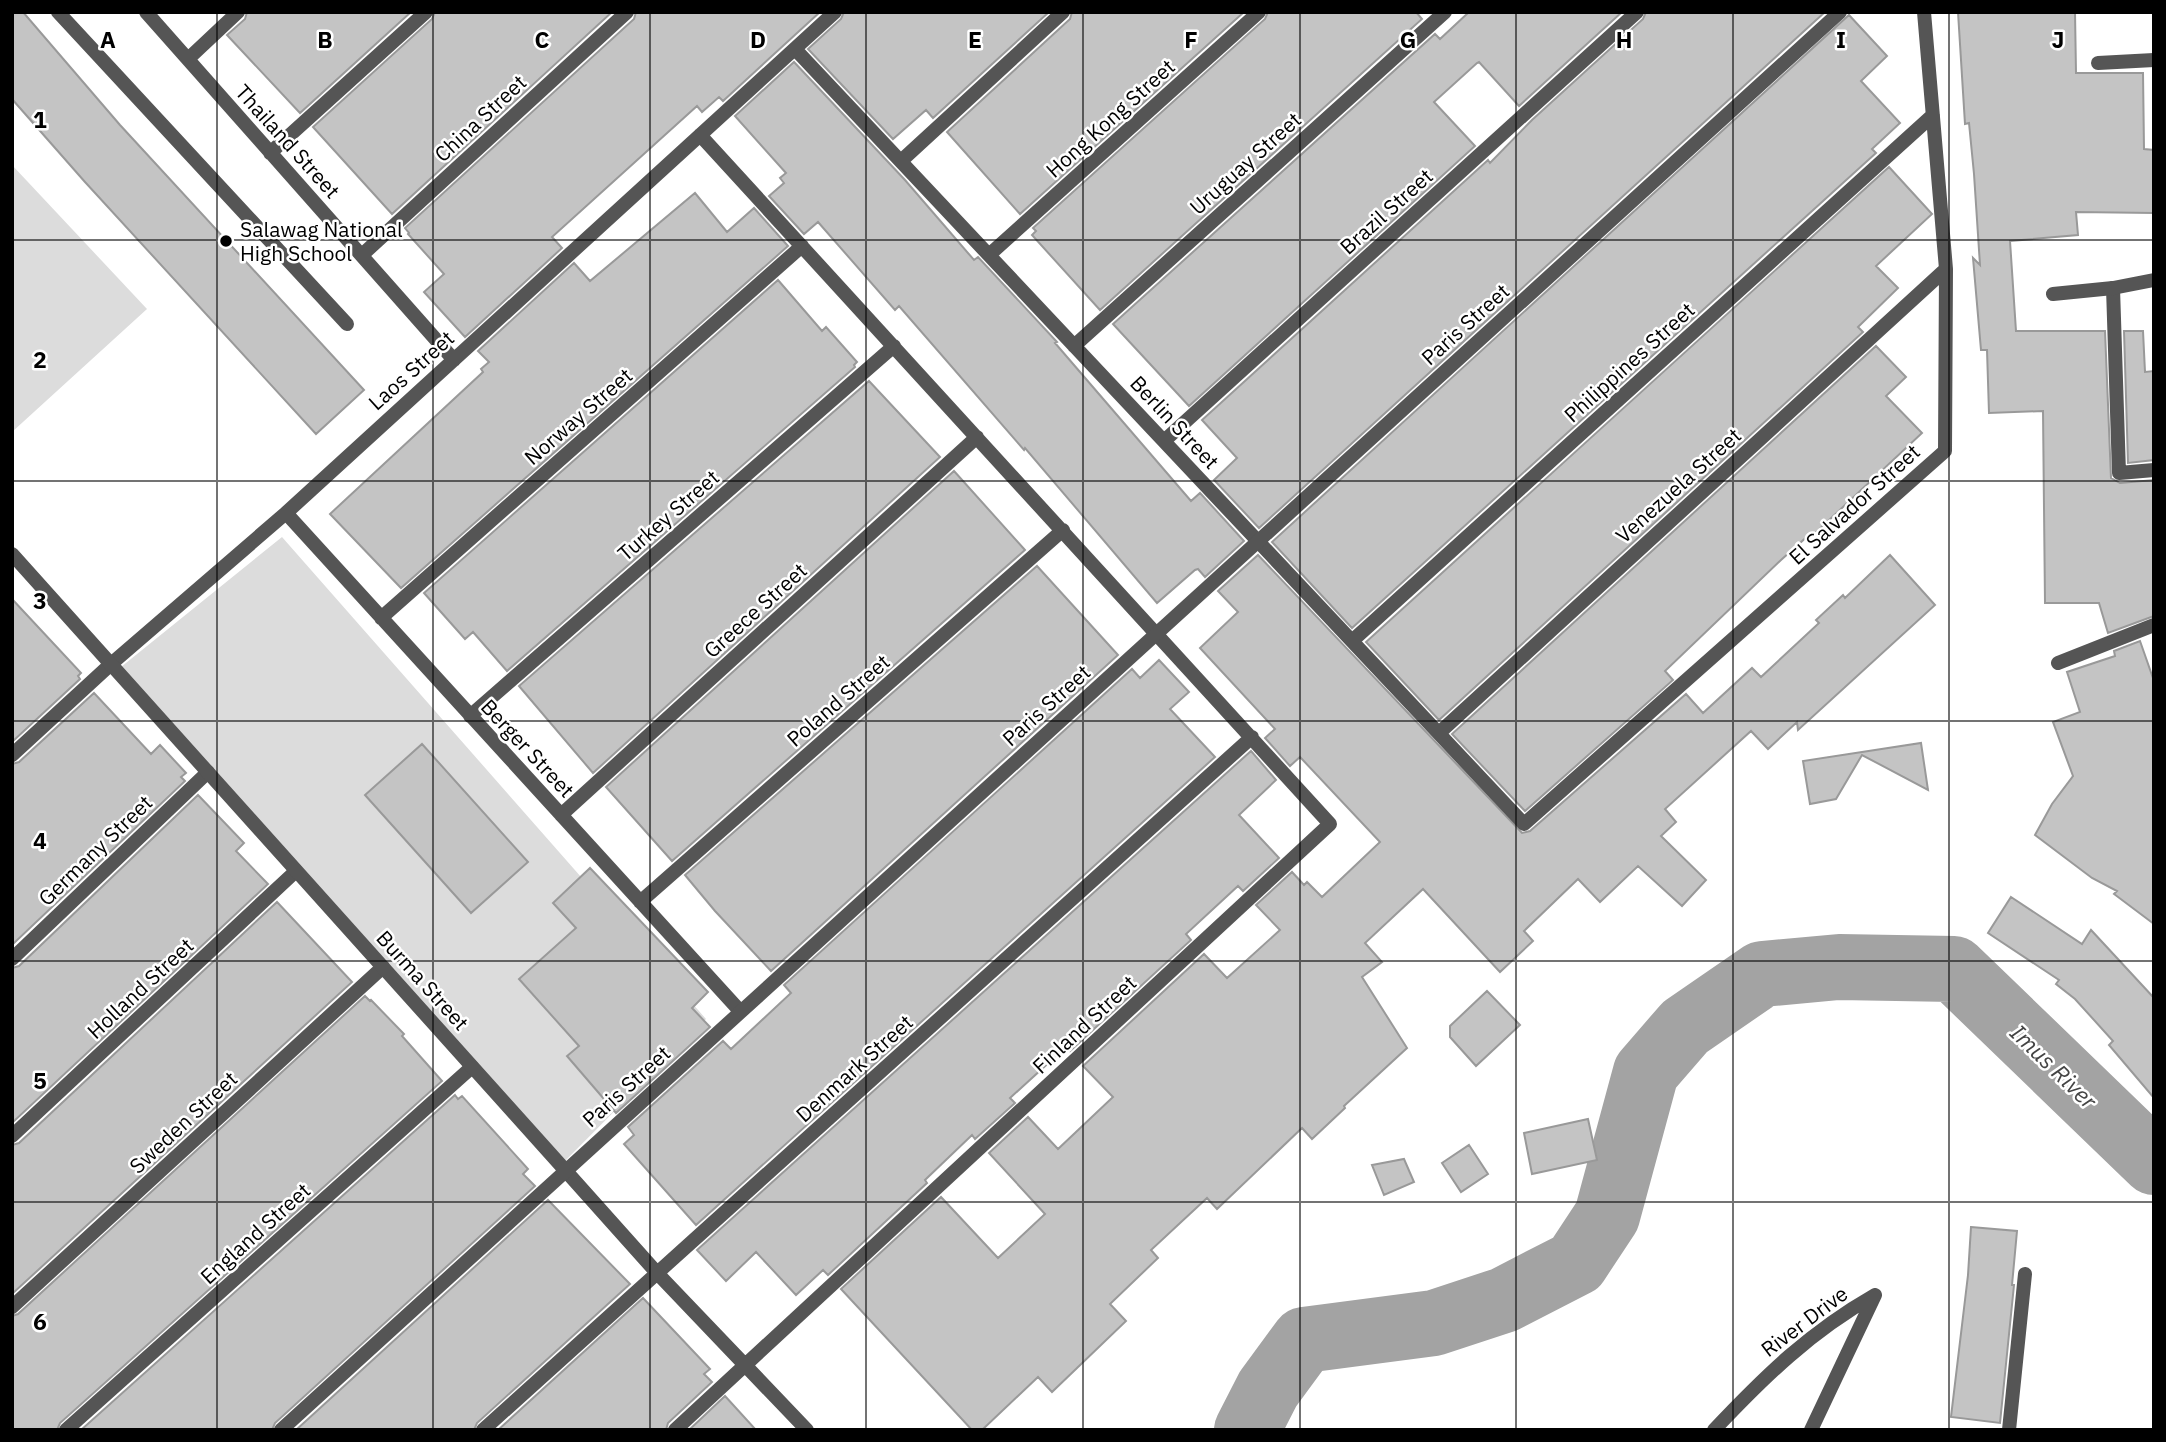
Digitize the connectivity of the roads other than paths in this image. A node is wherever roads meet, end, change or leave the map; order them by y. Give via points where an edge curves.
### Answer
1 (58, 12) edge
2 (146, 12) edge
3 (238, 12) edge
4 (426, 12) edge
5 (627, 12) edge
6 (835, 12) edge
7 (1063, 12) edge
8 (1259, 12) edge
9 (1444, 12) edge
10 (1637, 12) edge
11 (1840, 12) edge
12 (1924, 12) edge
13 (795, 49) junction
14 (188, 59) junction
15 (2154, 60) edge
16 (2098, 63) dead end
17 (1933, 115) junction
18 (700, 135) junction
19 (271, 153) junction
20 (901, 161) junction
21 (802, 246) junction
22 (362, 255) junction
23 (989, 255) junction
24 (1946, 269) junction
25 (2154, 280) edge
26 (2113, 288) junction
27 (2053, 294) dead end
28 (346, 324) dead end
29 (1074, 345) junction
30 (894, 346) junction
31 (454, 360) junction
32 (977, 437) junction
33 (1164, 441) junction
34 (2154, 470) edge
35 (286, 513) junction
36 (1063, 530) junction
37 (1258, 541) junction
38 (15, 563) edge
39 (381, 618) junction
40 (2154, 625) edge
41 (1156, 633) junction
42 (1352, 641) junction
43 (2058, 663) dead end
44 (111, 664) junction
45 (470, 716) junction
46 (1438, 733) junction
47 (1252, 737) junction
48 (12, 755) edge
49 (208, 772) junction
50 (561, 815) junction
51 (1524, 824) joint
52 (296, 871) junction
53 (640, 902) junction
54 (12, 959) edge
55 (383, 967) junction
56 (740, 1011) junction
57 (472, 1067) junction
58 (12, 1136) edge
59 (565, 1170) junction
60 (657, 1273) junction
61 (2025, 1274) dead end
62 (12, 1307) edge
63 (747, 1365) junction
64 (66, 1430) edge
65 (281, 1430) edge
66 (483, 1430) edge
67 (675, 1430) edge
68 (807, 1430) edge
69 (1714, 1430) edge
70 (1811, 1430) edge
71 (2009, 1430) edge

1 - 28 street
2 - 14 street, Thailand Street
3 - 14 street
4 - 19 street
5 - 22 street, China Street
6 - 13 street, Laos Street
7 - 20 street
8 - 23 street, Hong Kong Street
9 - 29 street, Uruguay Street
10 - 33 street, Brazil Street
11 - 37 street, Paris Street
12 - 17 street, El Salvador Street
13 - 18 street, Laos Street
13 - 20 street, Berlin Street
14 - 19 street, Thailand Street
15 - 16 street
17 - 24 street, El Salvador Street
17 - 42 street, Philippines Street
18 - 21 street, Finland Street
18 - 31 street, Laos Street
19 - 22 street, Thailand Street
20 - 23 street, Berlin Street
21 - 30 street, Finland Street
21 - 39 street, Norway Street
22 - 31 street, Thailand Street
23 - 29 street, Berlin Street
24 - 46 street, Venezuela Street
24 - 51 street, El Salvador Street via 1945,451
25 - 26 street
26 - 27 street
26 - 34 street via 2119,473
29 - 33 street, Berlin Street
30 - 32 street, Finland Street
30 - 45 street, Turkey Street
31 - 35 street, Laos Street
32 - 36 street, Finland Street
32 - 50 street, Greece Street
33 - 37 street, Berlin Street
35 - 39 street, Berger Street
35 - 44 street, Laos Street
36 - 41 street, Finland Street
36 - 53 street, Poland Street
37 - 41 street, Paris Street
37 - 42 street, Berlin Street
38 - 44 street, Burma Street
39 - 45 street, Berger Street
40 - 43 street
41 - 47 street, Finland Street
41 - 56 street, Paris Street
42 - 46 street, Berlin Street
44 - 48 street, Laos Street
44 - 49 street, Burma Street
45 - 50 street, Berger Street
46 - 51 street, Berlin Street
47 - 60 street, Denmark Street
47 - 63 street, Finland Street via 1330,824
49 - 52 street, Burma Street
49 - 54 street, Germany Street
50 - 53 street, Berger Street
52 - 55 street, Burma Street
52 - 58 street, Holland Street
53 - 56 street, Berger Street
55 - 57 street, Burma Street
55 - 62 street, Sweden Street
56 - 59 street, Paris Street
57 - 59 street, Burma Street
57 - 64 street, England Street
59 - 60 street, Burma Street
59 - 65 street, Paris Street
60 - 63 street, Burma Street
60 - 66 street, Denmark Street
61 - 71 street
63 - 67 street, Finland Street
63 - 68 street, Burma Street
69 - 70 street, River Drive via 1805,1341 1875,1295

